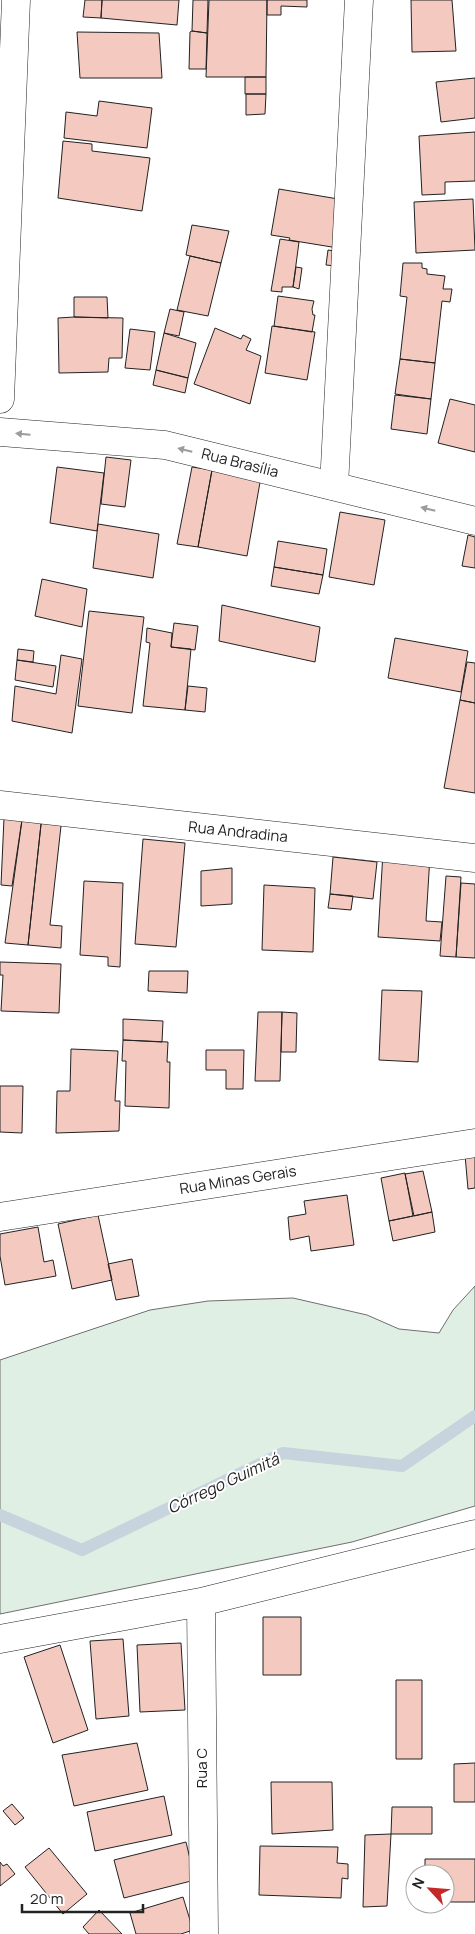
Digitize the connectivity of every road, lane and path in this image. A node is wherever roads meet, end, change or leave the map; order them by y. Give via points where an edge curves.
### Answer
1 (16, 0) edge
2 (359, 0) edge
3 (0, 399) edge
4 (0, 432) edge
5 (334, 486) junction
6 (475, 521) edge
7 (0, 805) edge
8 (475, 858) edge
9 (475, 1143) edge
10 (0, 1217) edge
11 (475, 1534) edge
12 (201, 1602) junction
13 (0, 1639) edge
14 (204, 1934) edge

1 - 3 street
2 - 5 street
5 -> 4 street, Rua Brasília via 165,445
6 -> 5 street, Rua Brasília
7 - 8 street, Rua Andradina
9 - 10 street, Rua Minas Gerais
11 - 12 street
12 - 13 street
12 - 14 street, Rua C

